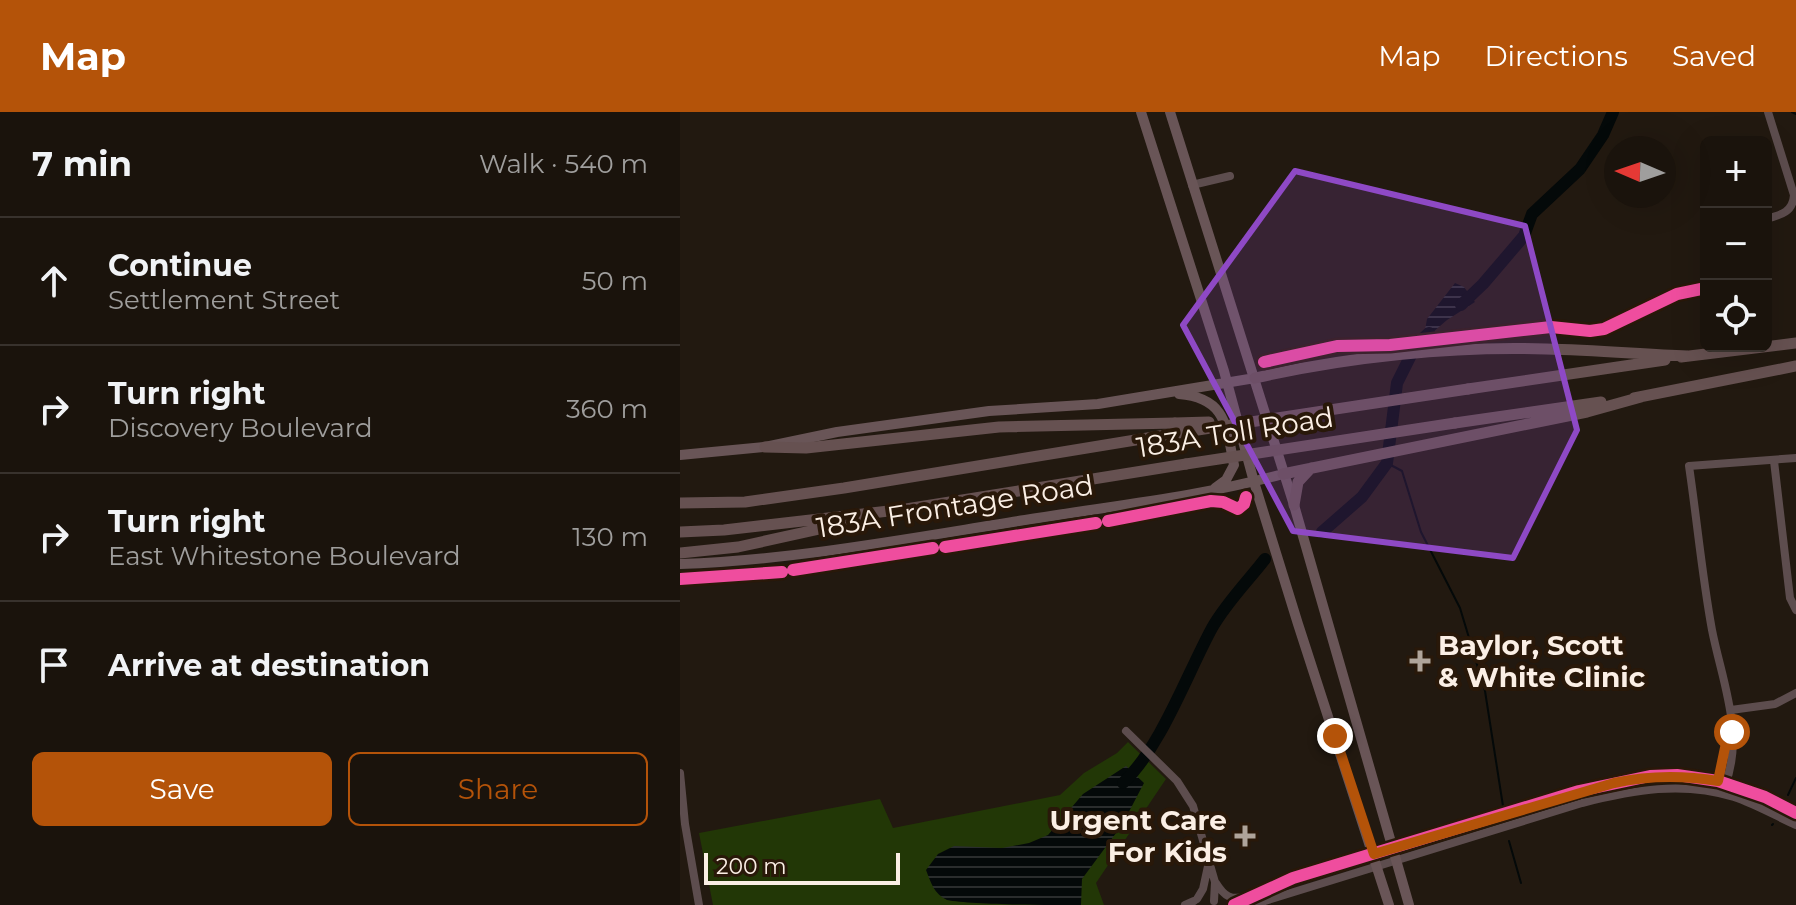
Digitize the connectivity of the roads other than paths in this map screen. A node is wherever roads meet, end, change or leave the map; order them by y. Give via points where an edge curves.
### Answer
1 (1141, 112) edge
2 (1170, 112) edge
3 (1768, 112) edge
4 (1230, 176) dead end
5 (1192, 185) junction
6 (1772, 217) edge
7 (1796, 343) edge
8 (1687, 356) junction
9 (1796, 366) edge
10 (1255, 378) junction
11 (1227, 383) junction
12 (1168, 394) junction
13 (1641, 397) junction
14 (1176, 428) junction
15 (765, 447) junction
16 (680, 455) edge
17 (1796, 458) edge
18 (1774, 461) junction
19 (1311, 468) junction
20 (1283, 474) junction
21 (1254, 482) junction
22 (1214, 489) junction
23 (680, 503) edge
24 (1294, 505) junction
25 (906, 509) junction
26 (680, 532) edge
27 (680, 553) edge
28 (680, 564) edge
29 (1796, 610) edge
30 (1796, 693) edge
31 (1731, 710) junction
32 (1126, 731) dead end
33 (680, 773) edge
34 (1722, 782) junction
35 (1719, 793) junction
36 (1796, 813) edge
37 (682, 824) edge
38 (1796, 825) edge
39 (1392, 849) junction
40 (1374, 854) junction
41 (1395, 861) junction
42 (1208, 865) junction
43 (1377, 867) junction
44 (1215, 882) junction
45 (1261, 891) junction
46 (1192, 902) edge
47 (1216, 903) edge
48 (699, 905) edge
49 (1223, 905) edge
50 (1234, 905) edge
51 (1252, 905) edge
52 (1389, 905) edge
53 (1409, 905) edge

1 - 11 main road
2 - 5 main road
3 - 6 street via 1794,195 1788,210
4 - 5 street
5 - 10 main road
7 - 8 highway, 183A Toll Road
8 - 10 highway via 1464,350 1333,363
8 - 14 highway, 183A Toll Road, bridge
9 - 13 highway, 183A Toll Road
10 - 11 main road
10 - 20 main road
11 - 12 main road
11 - 21 main road
12 - 15 main road via 989,411
12 - 22 main road via 1195,396 1218,408 1234,465
13 - 19 highway
13 - 25 highway, 183A Toll Road, bridge
14 - 15 highway via 999,427 806,448
14 - 23 highway, 183A Toll Road via 844,488 745,502
15 - 16 main road
17 - 18 street
18 - 29 street via 1790,598
18 - 31 street via 1689,466 1712,629
19 - 20 highway
19 - 24 highway via 1298,482
20 - 21 main road, 183A Frontage Road
20 - 24 main road
21 - 22 main road, 183A Frontage Road
21 - 40 main road
22 - 28 main road, 183A Frontage Road via 783,557
24 - 39 main road
25 - 26 highway, 183A Toll Road
25 - 27 highway via 751,544
30 - 31 street via 1775,704
31 - 34 street
32 - 42 street via 1177,781 1193,806
33 - 37 street
34 - 35 street
34 - 36 street
34 - 39 street via 1677,775 1614,783
35 - 38 street
35 - 41 street via 1679,787 1631,791
37 - 48 street
39 - 40 street
39 - 41 main road
40 - 43 main road
40 - 45 street
41 - 43 street
41 - 53 main road
42 - 44 street
42 - 46 street via 1203,889
43 - 51 street
43 - 52 main road
44 - 45 street via 1223,894 1234,898
44 - 47 street
45 - 50 street
46 - 47 street via 1207,898
47 - 49 street

